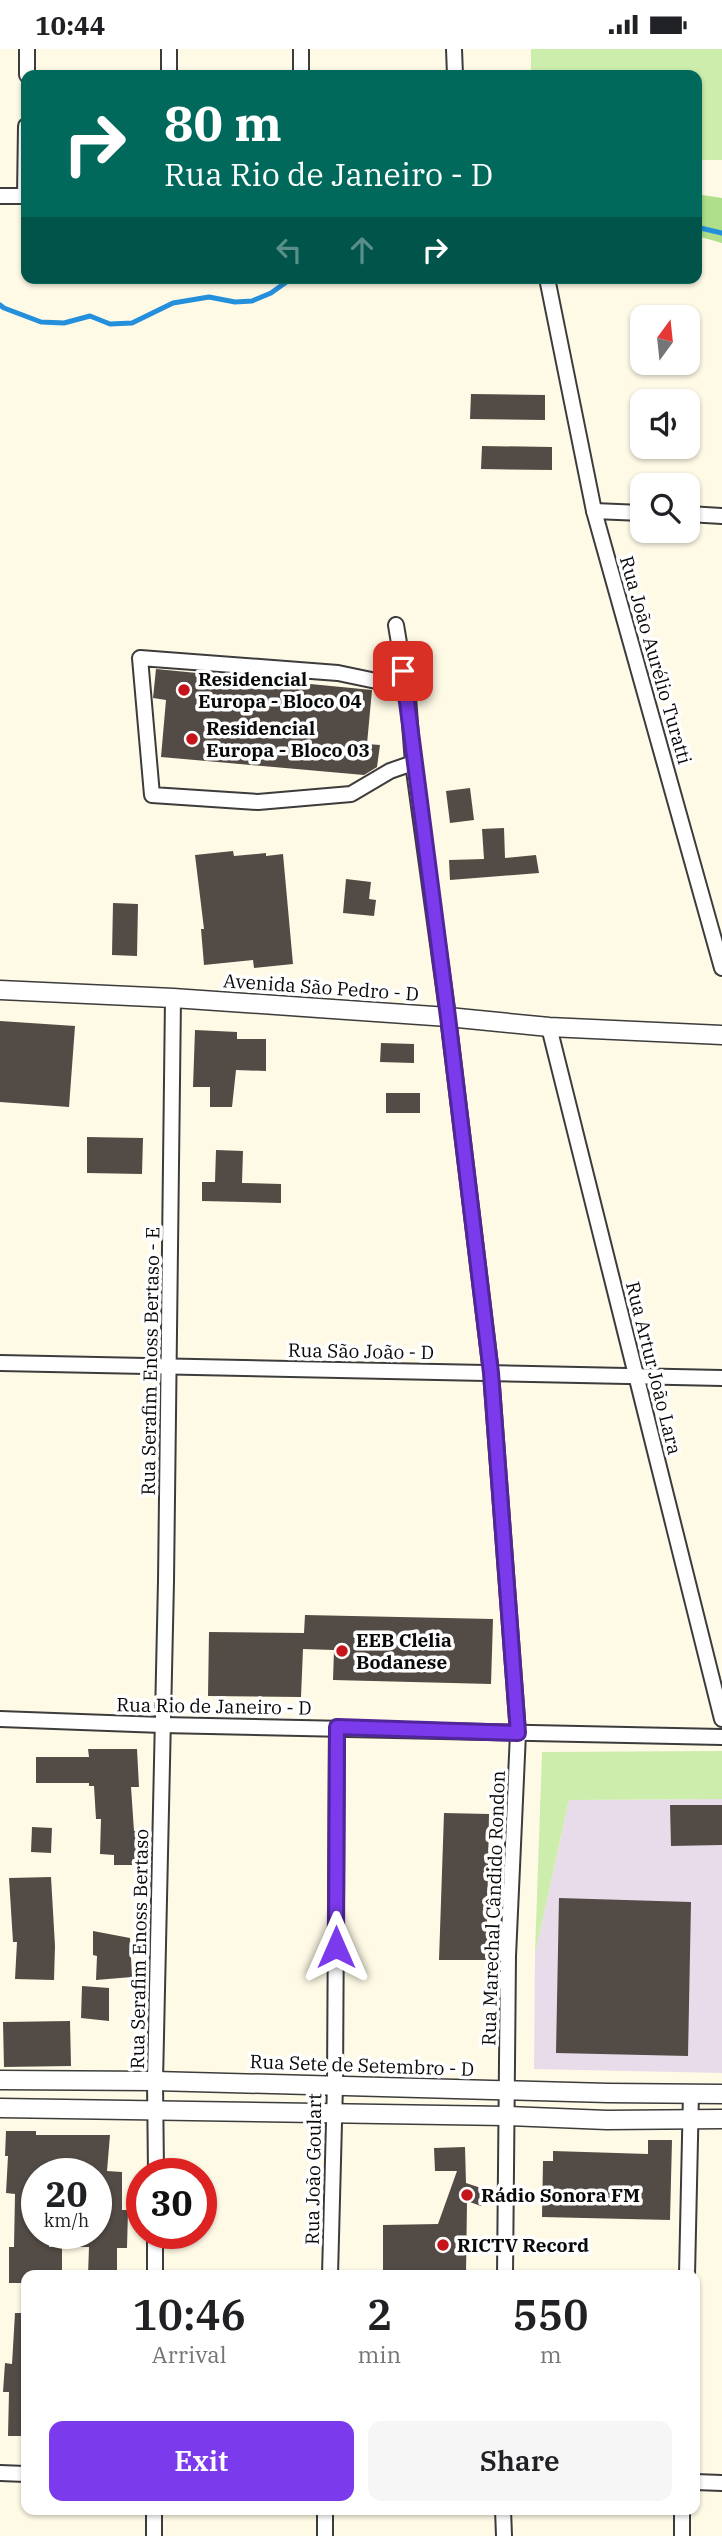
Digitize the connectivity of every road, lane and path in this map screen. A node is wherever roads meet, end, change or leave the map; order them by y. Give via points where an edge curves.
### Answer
1 (27, 49) edge
2 (169, 49) edge
3 (301, 49) edge
4 (454, 49) edge
5 (27, 70) edge
6 (169, 70) edge
7 (301, 70) edge
8 (455, 70) edge
9 (0, 196) edge
10 (21, 196) edge
11 (548, 284) edge
12 (594, 511) junction
13 (630, 512) edge
14 (700, 515) edge
15 (722, 516) edge
16 (396, 625) dead end
17 (408, 697) junction
18 (414, 763) junction
19 (722, 968) edge
20 (0, 990) edge
21 (173, 998) junction
22 (448, 1017) junction
23 (548, 1027) junction
24 (722, 1035) edge
25 (0, 1363) edge
26 (169, 1367) junction
27 (491, 1373) junction
28 (636, 1375) junction
29 (722, 1378) edge
30 (0, 1719) edge
31 (722, 1719) edge
32 (162, 1725) junction
33 (337, 1727) junction
34 (518, 1733) junction
35 (722, 1737) edge
36 (0, 2080) edge
37 (155, 2081) junction
38 (335, 2084) junction
39 (507, 2090) junction
40 (608, 2093) junction
41 (691, 2093) junction
42 (722, 2094) edge
43 (0, 2108) edge
44 (156, 2112) junction
45 (334, 2114) junction
46 (506, 2116) junction
47 (691, 2119) junction
48 (722, 2119) edge
49 (607, 2120) junction
50 (156, 2158) edge
51 (155, 2249) edge
52 (155, 2270) edge
53 (330, 2270) edge
54 (505, 2270) edge
55 (687, 2270) edge
56 (0, 2473) edge
57 (21, 2474) edge
58 (700, 2482) edge
59 (722, 2483) edge
60 (154, 2515) edge
61 (325, 2515) edge
62 (503, 2515) edge
63 (682, 2515) edge
64 (154, 2536) edge
65 (325, 2536) edge
66 (503, 2536) edge
67 (682, 2536) edge

1 - 5 street
2 - 6 street
3 - 7 street
4 - 8 street
9 - 10 street
11 - 12 street, Rua João Aurélio Turatti
12 - 13 street
12 - 19 street, Rua João Aurélio Turatti
14 - 15 street
16 - 17 street, Rua Marechal Cândido Rondon
17 - 18 street, Rua Marechal Cândido Rondon
17 - 18 street via 382,682 338,673 140,658 152,795 258,802 351,794
18 - 22 street, Rua Marechal Cândido Rondon
20 - 21 street, Avenida São Pedro - D
21 - 22 street, Avenida São Pedro - D
21 - 26 street, Rua Serafim Enoss Bertaso - E
22 - 23 street, Avenida São Pedro - D
22 - 27 street, Rua Marechal Cândido Rondon
23 - 24 street, Avenida São Pedro - D
23 - 28 street, Rua Artur João Lara
25 - 26 street, Rua São João - D
26 - 27 street, Rua São João - D
26 - 32 street, Rua Serafim Enoss Bertaso - E
27 - 28 street, Rua São João - D
27 - 34 street, Rua Marechal Cândido Rondon
28 - 29 street, Rua São João - D
28 - 31 street, Rua Artur João Lara
30 - 32 street, Rua Rio de Janeiro - D
32 - 33 street, Rua Rio de Janeiro - D
32 - 37 street, Rua Serafim Enoss Bertaso
33 - 34 street, Rua Rio de Janeiro - D
33 - 38 street, Rua João Goulart
34 - 35 street, Rua Rio de Janeiro - D
34 - 39 street, Rua Marechal Cândido Rondon
36 - 37 street, Rua Sete de Setembro - D
37 - 38 street, Rua Sete de Setembro - D
37 - 44 street, Rua Serafim Enoss Bertaso
38 - 39 street, Rua Sete de Setembro - D
38 - 45 street, Rua João Goulart
39 - 40 street, Rua Sete de Setembro - D
39 - 46 street, Rua Marechal Cândido Rondon
40 - 41 street, Rua Sete de Setembro - D
40 - 49 street
41 - 42 street, Rua Sete de Setembro - D
41 - 47 street
43 - 44 street
44 - 45 street
44 - 50 street, Rua Serafim Enoss Bertaso
45 - 46 street
45 - 53 street, Rua João Goulart
46 - 49 street
46 - 54 street, Rua Marechal Cândido Rondon
47 - 48 street
47 - 49 street
47 - 55 street
51 - 52 street
56 - 57 street
58 - 59 street
60 - 64 street
61 - 65 street
62 - 66 street
63 - 67 street

